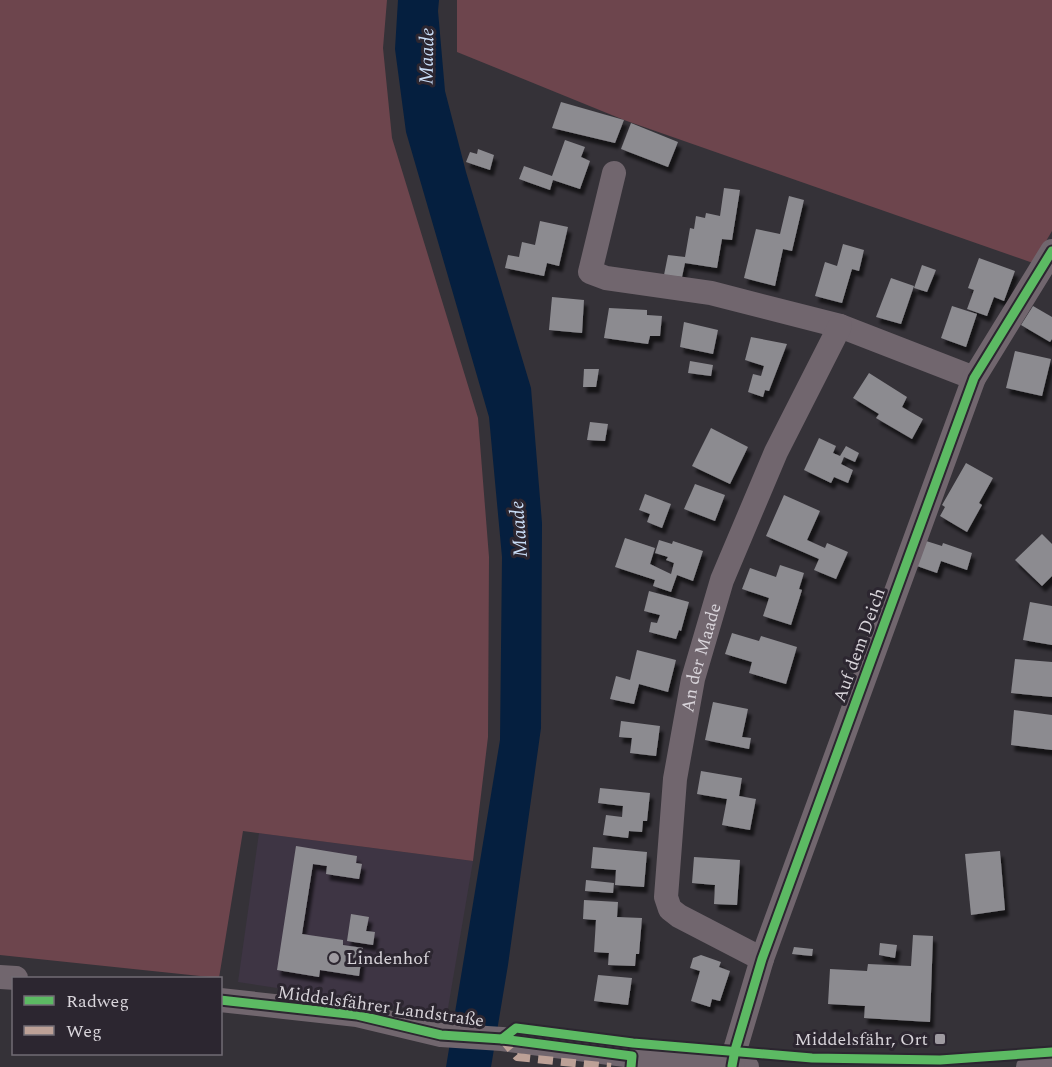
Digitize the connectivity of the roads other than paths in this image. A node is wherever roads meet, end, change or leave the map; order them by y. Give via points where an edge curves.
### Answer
1 (614, 173) dead end
2 (1052, 251) edge
3 (840, 326) junction
4 (974, 378) junction
5 (762, 959) junction
6 (222, 1000) edge
7 (632, 1061) edge
8 (1052, 1065) edge
9 (739, 1066) edge
10 (1028, 1067) edge

1 - 3 street via 590,272 606,278 711,293
2 - 4 street, Auf dem Deich
3 - 4 street
3 - 5 street, An der Maade via 776,452 722,580 693,679 675,779 666,897 670,909
4 - 5 street, Auf dem Deich
5 - 9 street, Auf dem Deich via 735,1050
6 - 7 street, Middelsfährer Landstraße via 357,1015 441,1035 509,1040
7 - 9 street, Middelsfährer Landstraße
8 - 10 street

